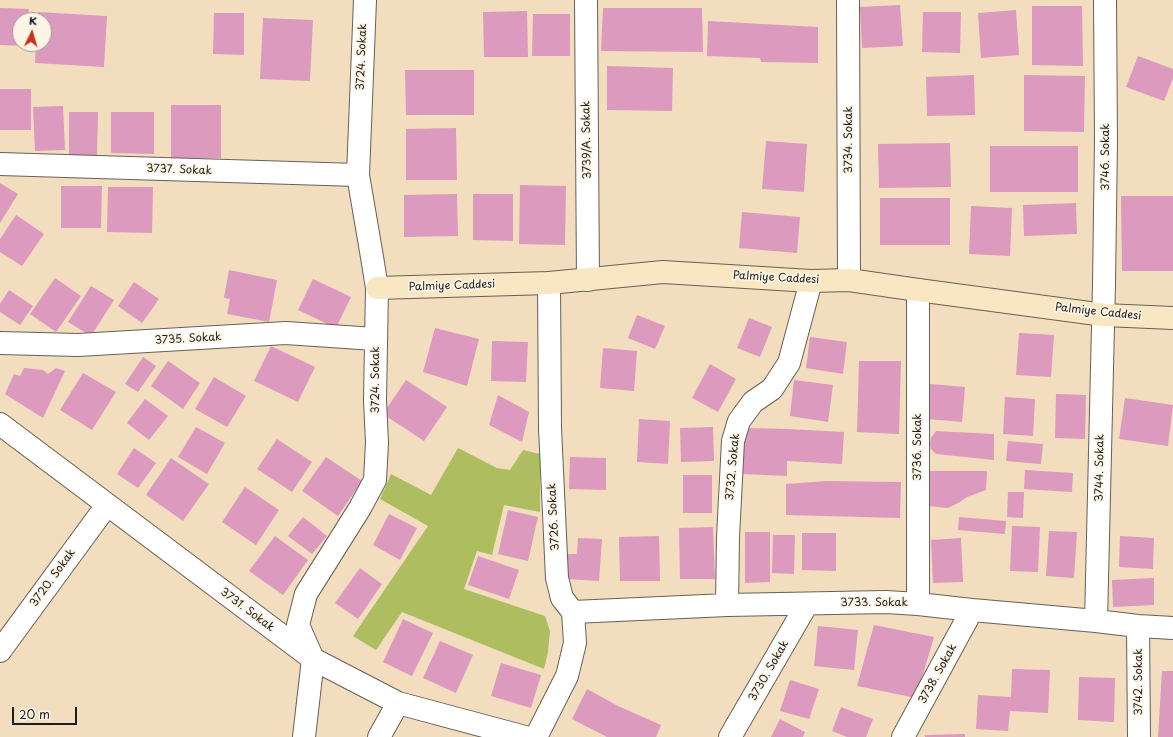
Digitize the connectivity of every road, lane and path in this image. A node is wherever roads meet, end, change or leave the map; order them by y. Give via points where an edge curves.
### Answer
1 (365, 0) edge
2 (586, 0) edge
3 (848, 0) edge
4 (1105, 0) edge
5 (0, 164) edge
6 (358, 175) junction
7 (588, 280) junction
8 (849, 280) junction
9 (811, 281) junction
10 (548, 283) junction
11 (377, 288) junction
12 (918, 290) junction
13 (1104, 315) junction
14 (1173, 318) edge
15 (376, 339) junction
16 (0, 343) edge
17 (0, 424) edge
18 (107, 505) junction
19 (807, 604) junction
20 (918, 604) junction
21 (727, 605) junction
22 (972, 610) junction
23 (573, 612) junction
24 (1096, 621) junction
25 (1138, 626) junction
26 (1173, 628) edge
27 (0, 651) edge
28 (313, 659) junction
29 (398, 703) junction
30 (304, 737) edge
31 (379, 737) edge
32 (525, 737) edge
33 (536, 737) edge
34 (730, 737) edge
35 (903, 737) edge
36 (1139, 737) edge

1 - 6 street, 3724. Sokak
2 - 7 street, 3739/A. Sokak
3 - 8 street, 3734. Sokak
4 - 13 street, 3746. Sokak
5 - 6 street, 3737. Sokak
6 - 11 street, 3724. Sokak
7 - 9 street, Palmiye Caddesi via 663,272
7 - 10 street, Palmiye Caddesi
8 - 9 street, Palmiye Caddesi
8 - 12 street, Palmiye Caddesi
9 - 21 street, 3732. Sokak via 788,363 772,389 753,402 739,421 733,441
10 - 11 street, Palmiye Caddesi
10 - 23 street, 3726. Sokak via 550,428 557,578 562,598
11 - 15 street, 3724. Sokak
12 - 13 street, Palmiye Caddesi
12 - 20 street, 3736. Sokak
13 - 14 street, Palmiye Caddesi
13 - 24 street, 3744. Sokak
15 - 16 street, 3735. Sokak via 286,333 78,345
15 - 28 street, 3724. Sokak via 377,443 374,480 360,508 306,594 298,625
17 - 18 street, 3731. Sokak
18 - 27 street, 3720. Sokak
18 - 28 street, 3731. Sokak
19 - 20 street, 3733. Sokak
19 - 21 street, 3733. Sokak
19 - 34 street, 3730. Sokak
20 - 22 street, 3733. Sokak
21 - 23 street, 3733. Sokak
22 - 24 street, 3733. Sokak
22 - 35 street, 3738. Sokak
23 - 33 street via 575,643 567,676
24 - 25 street, 3733. Sokak
25 - 26 street, 3733. Sokak
25 - 36 street, 3742. Sokak
28 - 29 street, 3731. Sokak
28 - 30 street
29 - 31 street
29 - 32 street, 3731. Sokak

